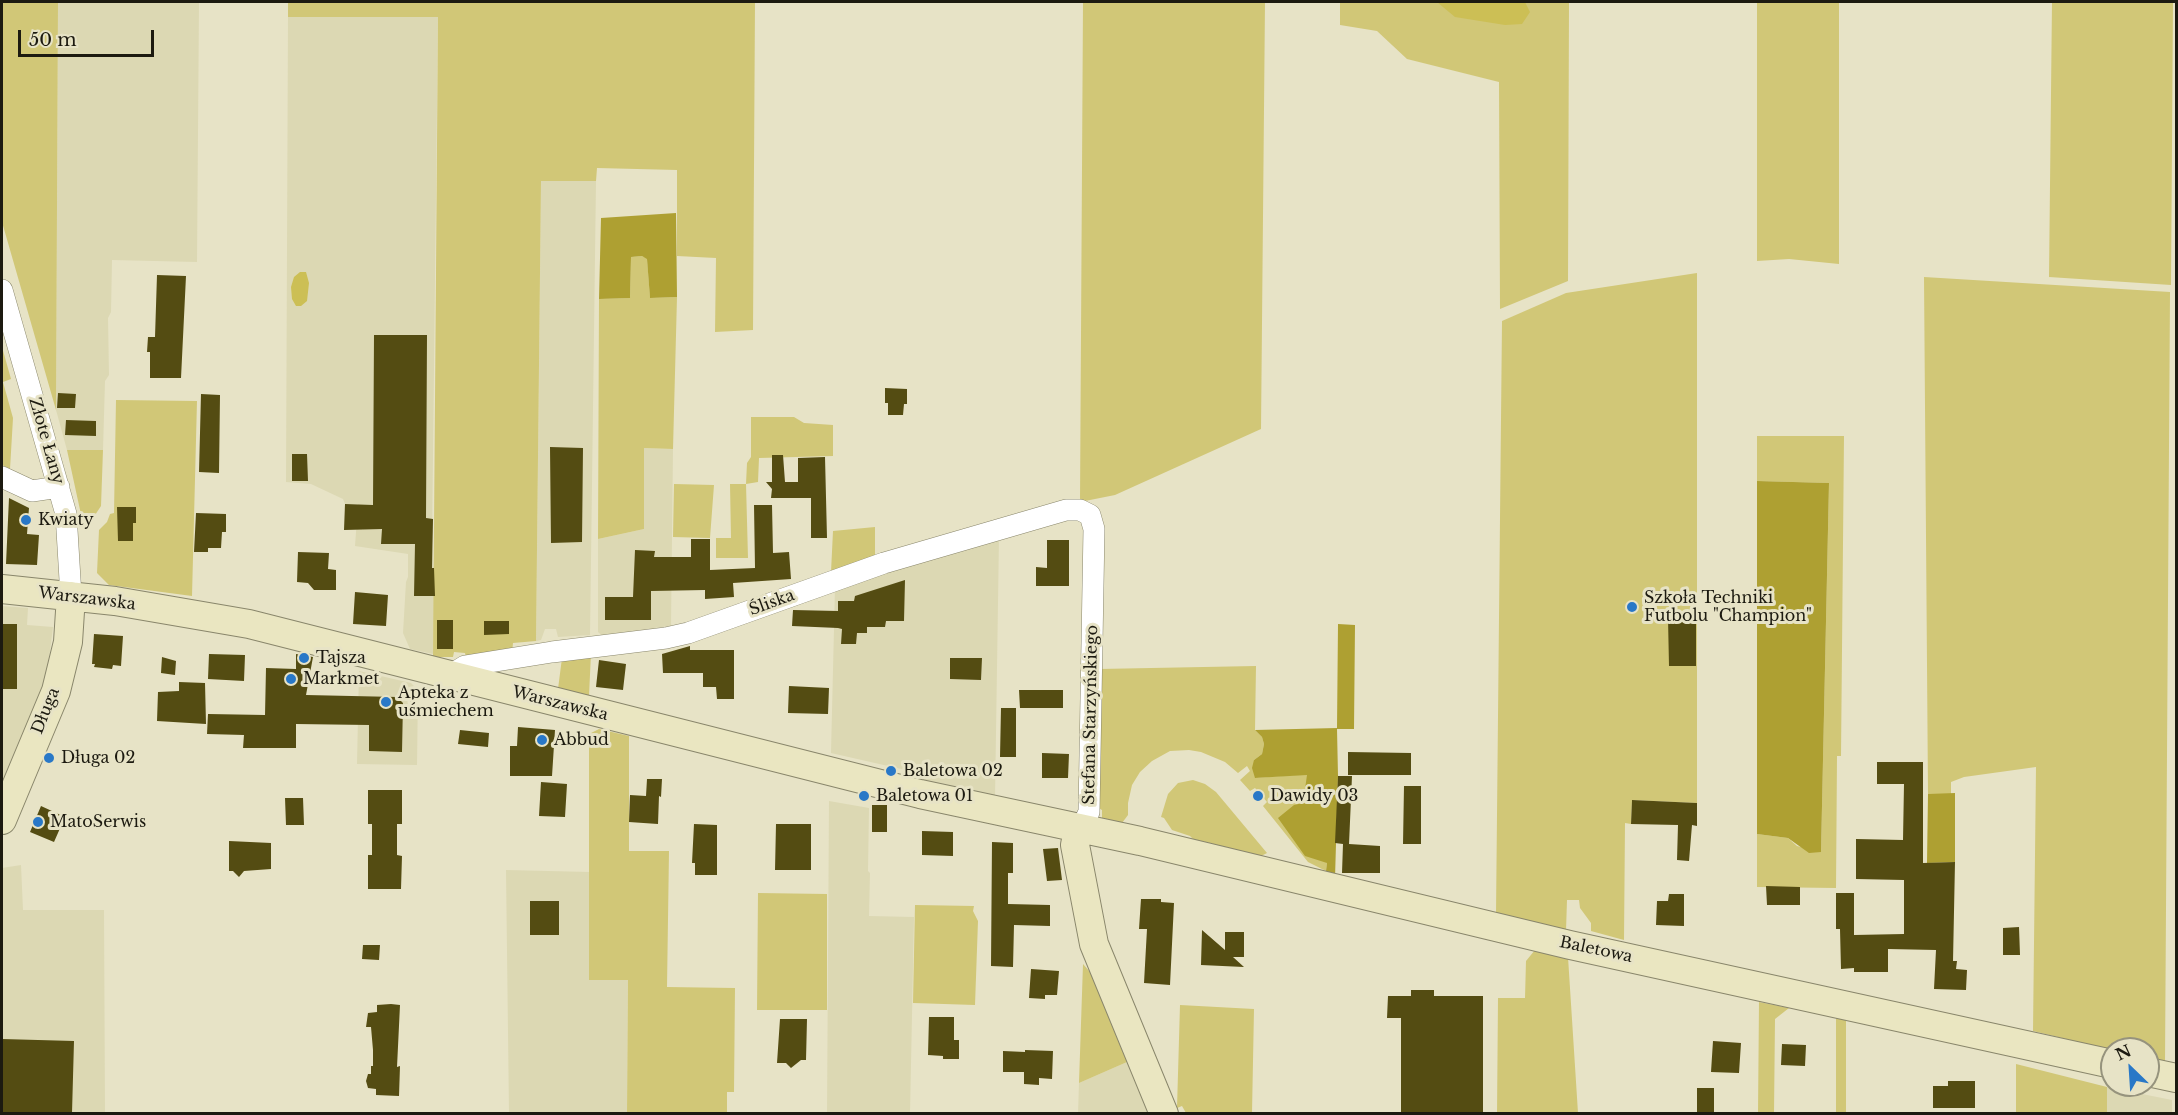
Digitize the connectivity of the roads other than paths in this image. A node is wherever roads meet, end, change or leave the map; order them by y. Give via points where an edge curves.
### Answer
1 (2, 290) edge
2 (2, 477) edge
3 (59, 487) junction
4 (1090, 515) joint
5 (2, 590) edge
6 (71, 596) junction
7 (449, 676) junction
8 (2, 820) edge
9 (1081, 829) junction
10 (2100, 1061) edge
11 (2160, 1075) edge
12 (2176, 1078) edge
13 (1164, 1113) edge

1 - 3 street, Złote Łany
2 - 3 street via 32,491
3 - 6 street, Złote Łany via 69,539
4 - 7 street, Śliska via 1066,510 981,534 884,563 688,633 465,666
4 - 9 street, Stefana Starzyńskiego via 1094,529 1089,812
5 - 6 street, Warszawska
6 - 7 street, Warszawska via 249,624
6 - 8 street, Długa via 68,642 56,691
7 - 9 street, Warszawska via 920,794
9 - 10 street, Baletowa via 1570,945
9 - 13 street, Stefana Starzyńskiego via 1075,845 1096,950
11 - 12 street

